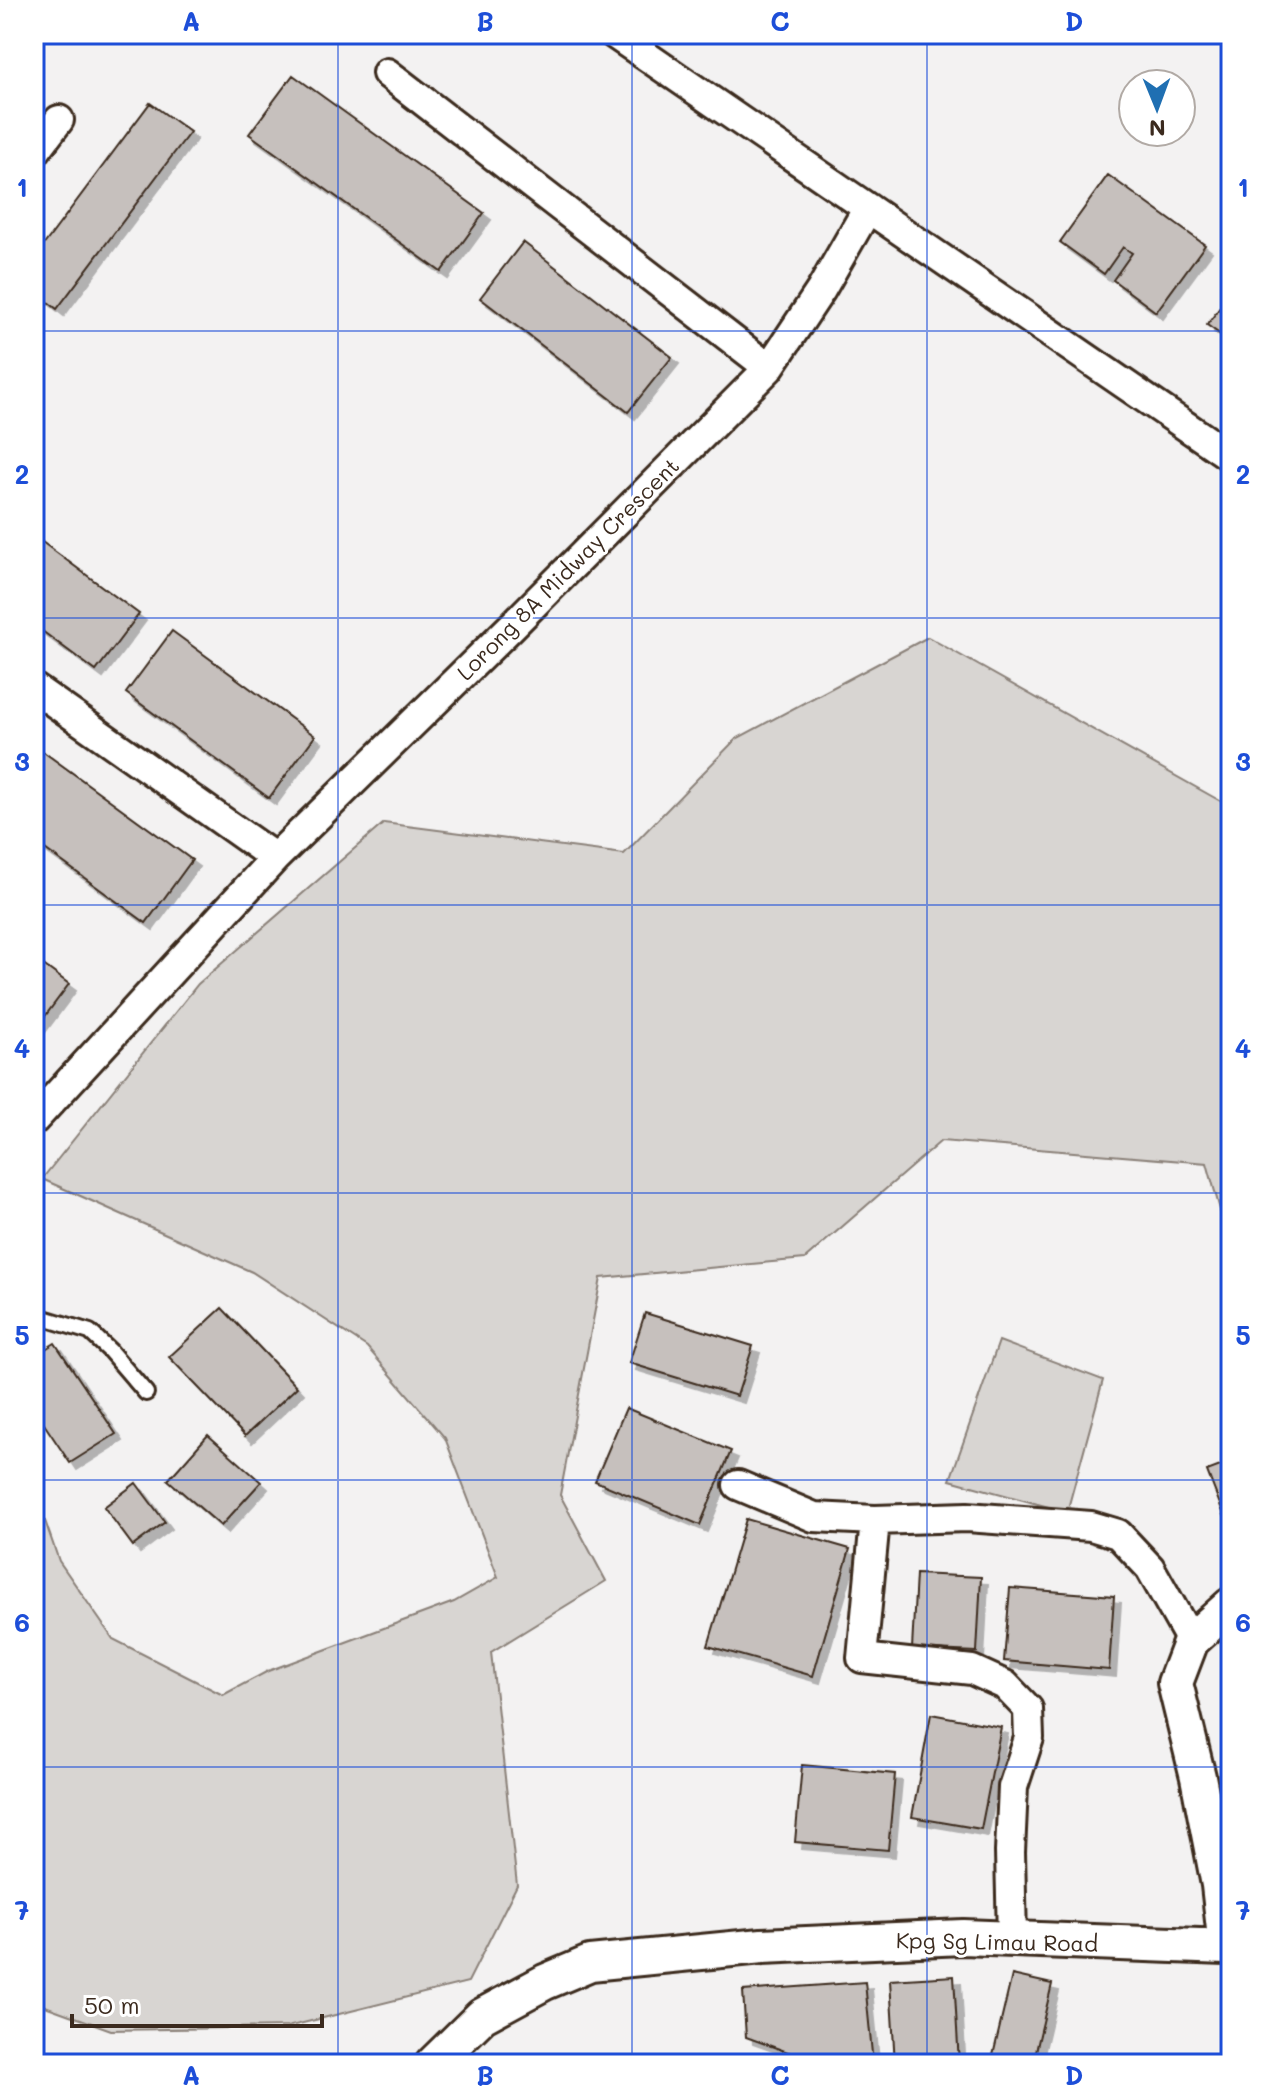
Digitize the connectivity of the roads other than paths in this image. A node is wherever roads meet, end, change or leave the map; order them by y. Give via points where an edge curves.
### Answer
1 (614, 34) edge
2 (387, 73) dead end
3 (59, 120) dead end
4 (34, 153) edge
5 (868, 208) junction
6 (769, 368) junction
7 (1231, 457) edge
8 (34, 688) edge
9 (275, 858) junction
10 (34, 1120) edge
11 (34, 1315) edge
12 (146, 1393) dead end
13 (738, 1485) dead end
14 (875, 1520) junction
15 (1231, 1605) edge
16 (1191, 1641) junction
17 (1012, 1939) junction
18 (1229, 1948) edge
19 (433, 2064) edge

1 - 5 street
2 - 6 street
3 - 4 street
5 - 6 street, Lorong 8A Midway Crescent
5 - 7 street
6 - 9 street, Lorong 8A Midway Crescent
8 - 9 street
9 - 10 street, Lorong 8A Midway Crescent
11 - 12 lane via 90,1332
13 - 14 street via 814,1517
14 - 16 street via 967,1517 1091,1526 1118,1534 1150,1568
14 - 17 street via 862,1658 972,1670 1005,1685 1028,1709 1029,1738 1013,1787
15 - 16 street, Kpg Sg Limau Road
16 - 18 street, Kpg Sg Limau Road via 1175,1683
17 - 18 street, Kpg Sg Limau Road
17 - 19 street, Kpg Sg Limau Road via 762,1946 590,1963 482,2016

